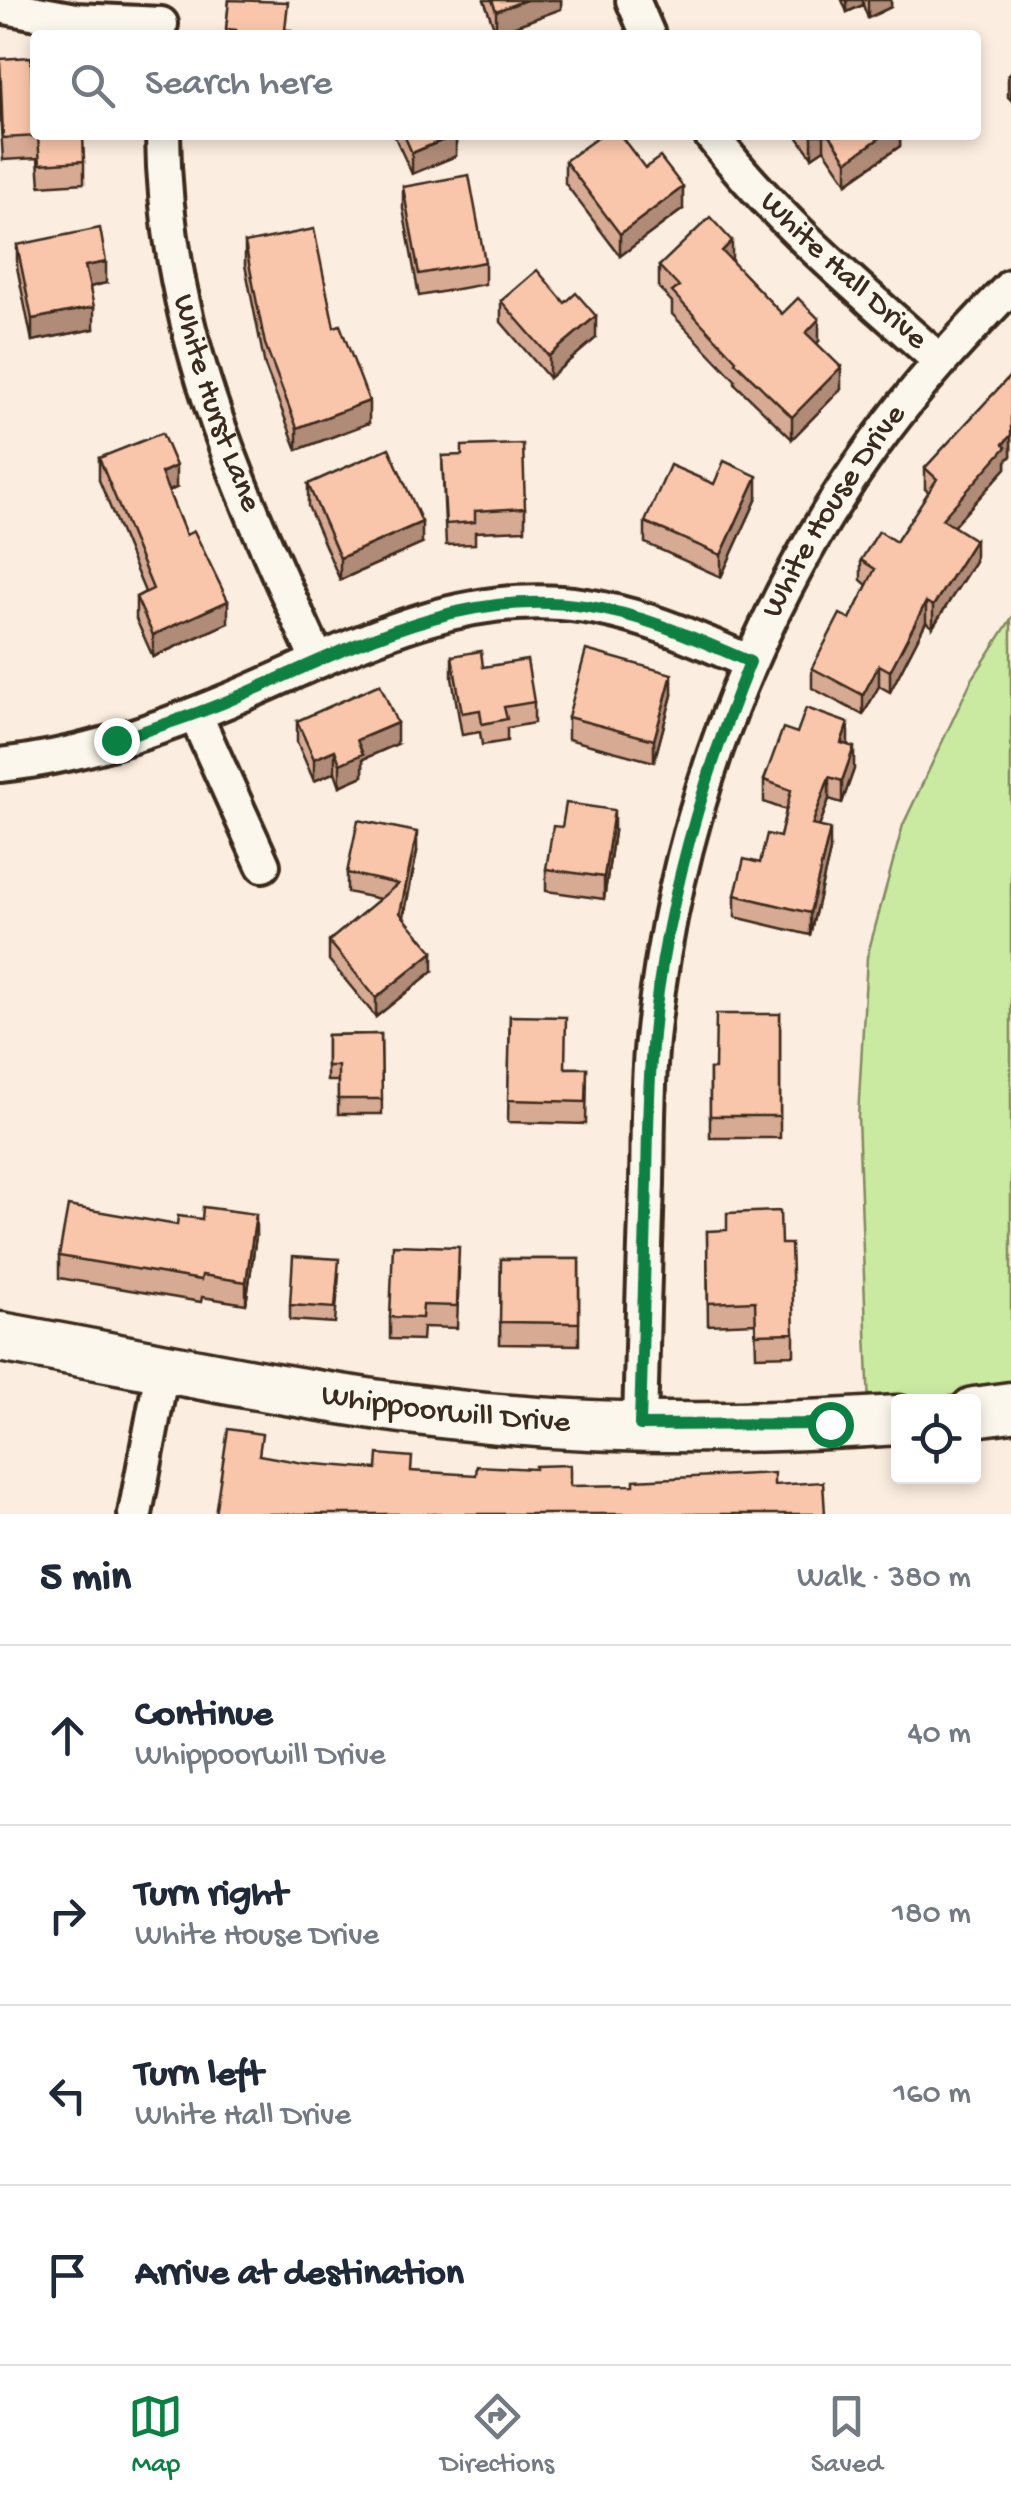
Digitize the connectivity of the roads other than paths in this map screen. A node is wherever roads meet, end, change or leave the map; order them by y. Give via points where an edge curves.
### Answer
1 (634, 0) edge
2 (0, 6) edge
3 (162, 20) edge
4 (646, 30) edge
5 (162, 140) edge
6 (715, 140) edge
7 (1011, 286) edge
8 (940, 361) junction
9 (318, 661) junction
10 (750, 662) junction
11 (196, 714) junction
12 (0, 765) edge
13 (262, 864) dead end
14 (0, 1337) edge
15 (163, 1366) junction
16 (1011, 1407) edge
17 (981, 1411) edge
18 (891, 1420) edge
19 (640, 1425) junction
20 (135, 1514) edge

1 - 4 street
2 - 3 street via 76,20
5 - 9 street, White Hurst Lane via 172,248 203,384 245,500
6 - 8 street, White Hall Drive via 802,238
7 - 8 street, White House Drive
8 - 10 street, White House Drive via 838,497
9 - 10 street via 428,617 538,602 633,617
9 - 11 street
10 - 19 street, White House Drive via 697,810 658,993
11 - 12 street via 80,750
11 - 13 street
14 - 15 street, Whippoorwill Drive
15 - 19 street, Whippoorwill Drive via 455,1415
15 - 20 street
16 - 17 street
18 - 19 street, Whippoorwill Drive

